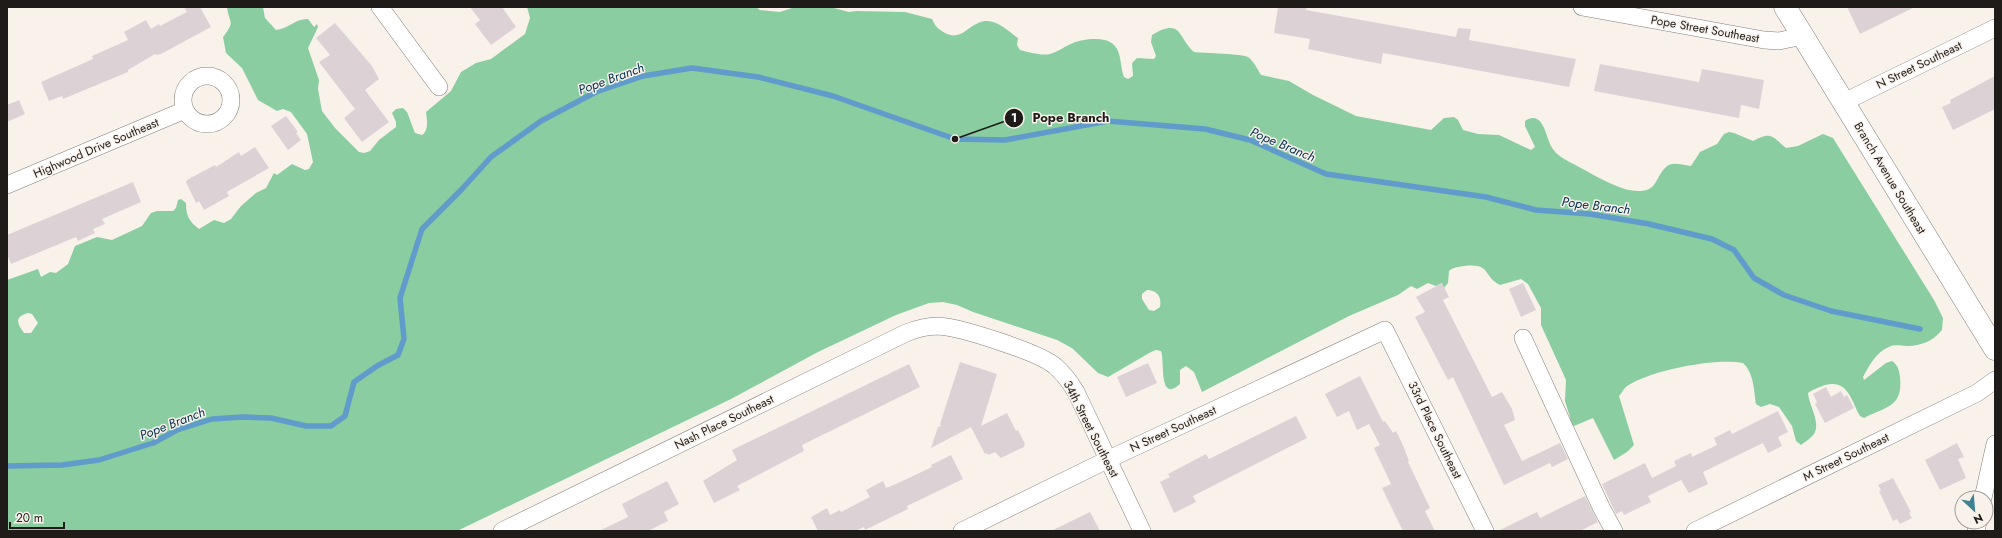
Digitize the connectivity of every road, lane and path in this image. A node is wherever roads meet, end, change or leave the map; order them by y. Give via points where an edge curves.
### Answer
1 (380, 7) edge
2 (1582, 7) edge
3 (1785, 7) edge
4 (1995, 28) edge
5 (1803, 36) junction
6 (439, 87) dead end
7 (1844, 102) junction
8 (185, 110) dead end
9 (7, 185) edge
10 (950, 328) joint
11 (1385, 330) joint
12 (1523, 338) dead end
13 (1995, 349) edge
14 (1995, 380) edge
15 (1995, 444) edge
16 (1107, 460) junction
17 (1985, 490) edge
18 (502, 531) edge
19 (962, 531) edge
20 (1142, 531) edge
21 (1485, 531) edge
22 (1614, 531) edge
23 (1695, 531) edge

1 - 6 street
2 - 5 street, Pope Street Southeast via 1779,42
3 - 5 main road, Branch Avenue Southeast
4 - 7 street, N Street Southeast
5 - 7 main road, Branch Avenue Southeast
7 - 13 main road, Branch Avenue Southeast
8 - 9 street, Highwood Drive Southeast
10 - 16 street, 34th Street Southeast via 1031,353 1055,366 1076,392
10 - 18 street, Nash Place Southeast via 931,326 906,333
11 - 16 street, N Street Southeast
11 - 21 street, 33rd Place Southeast
12 - 22 street
14 - 23 street, M Street Southeast via 1978,393
15 - 17 street
16 - 19 street, N Street Southeast
16 - 20 street, 34th Street Southeast

